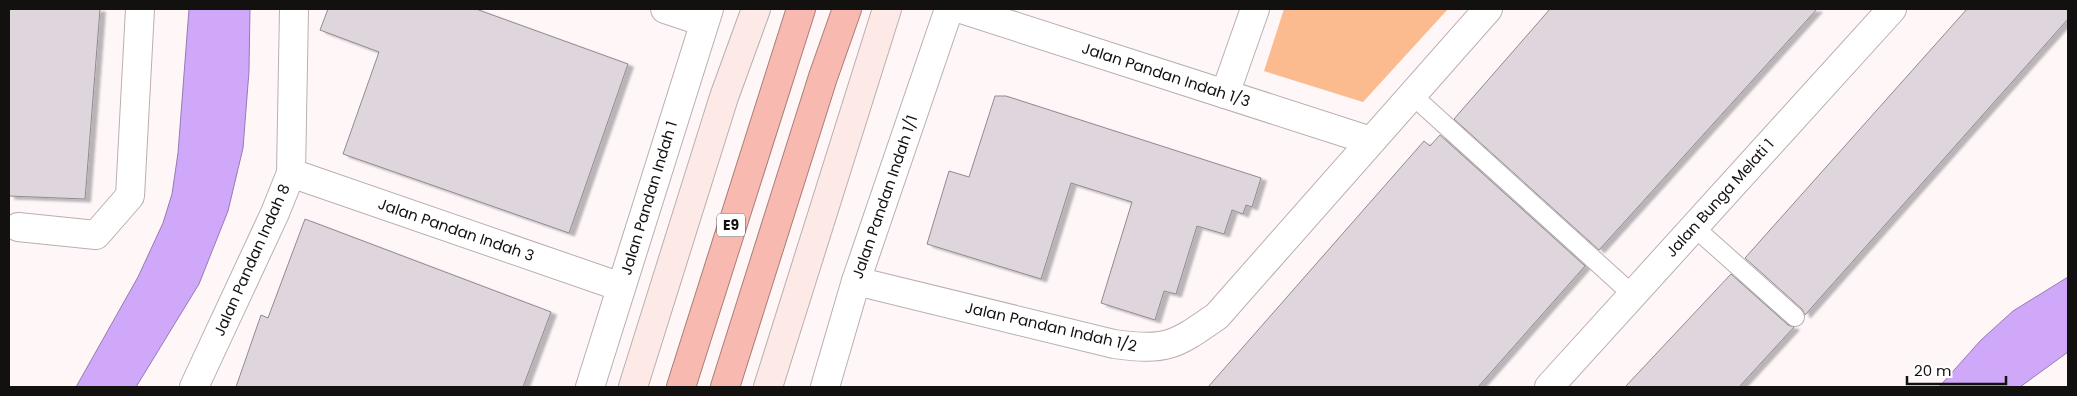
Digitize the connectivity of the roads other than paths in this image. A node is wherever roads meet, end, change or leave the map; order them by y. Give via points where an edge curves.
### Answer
1 (140, 9) edge
2 (294, 9) edge
3 (665, 9) edge
4 (756, 9) edge
5 (801, 9) edge
6 (847, 9) edge
7 (887, 9) edge
8 (949, 9) edge
9 (960, 9) edge
10 (1255, 9) edge
11 (1488, 9) edge
12 (1892, 9) edge
13 (706, 15) edge
14 (1225, 94) junction
15 (1412, 95) junction
16 (1371, 141) junction
17 (291, 173) junction
18 (18, 227) dead end
19 (1694, 227) junction
20 (856, 281) junction
21 (621, 286) junction
22 (1633, 295) junction
23 (1795, 317) dead end
24 (194, 387) edge
25 (590, 387) edge
26 (633, 387) edge
27 (681, 387) edge
28 (725, 387) edge
29 (768, 387) edge
30 (825, 387) edge
31 (1550, 387) edge

1 - 18 street via 130,196 96,235
2 - 17 street, Jalan Pandan Indah 8
3 - 13 street
4 - 26 main road via 724,96
5 - 27 highway, E9
6 - 28 highway
7 - 29 main road
8 - 20 street, Jalan Pandan Indah 1/1
9 - 14 street, Jalan Pandan Indah 1/3
10 - 14 street
11 - 15 street, Jalan Pandan Indah 1/2
12 - 19 street, Jalan Bunga Melati 1
13 - 21 street, Jalan Pandan Indah 1
14 - 16 street, Jalan Pandan Indah 1/3
15 - 16 street, Jalan Pandan Indah 1/2
15 - 22 lane
16 - 20 street, Jalan Pandan Indah 1/2 via 1217,316 1186,338 1163,347 1114,344
17 - 21 street, Jalan Pandan Indah 3
17 - 24 street, Jalan Pandan Indah 8
19 - 22 street, Jalan Bunga Melati 1
19 - 23 lane
20 - 30 street, Jalan Pandan Indah 1/1
21 - 25 street, Jalan Pandan Indah 1
22 - 31 street, Jalan Bunga Melati 1

